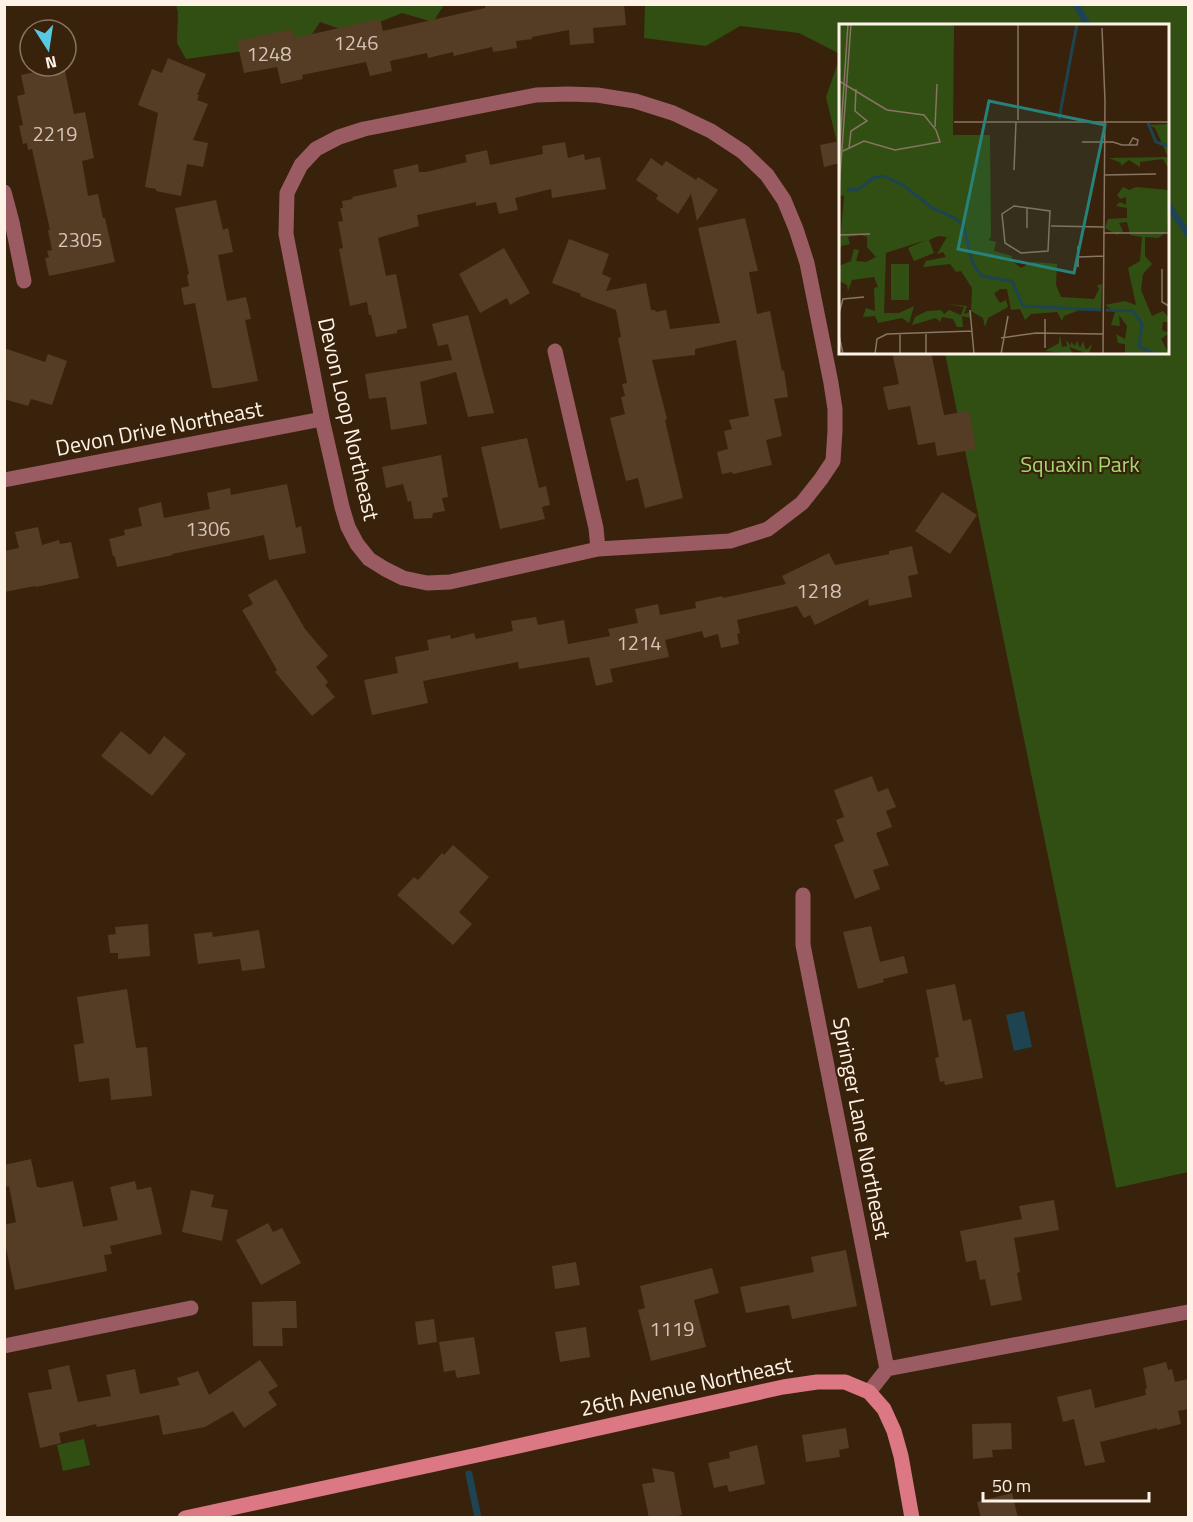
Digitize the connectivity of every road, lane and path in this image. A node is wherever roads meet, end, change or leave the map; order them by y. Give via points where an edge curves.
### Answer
1 (4, 192) edge
2 (24, 281) dead end
3 (555, 351) dead end
4 (322, 419) junction
5 (4, 480) edge
6 (598, 549) junction
7 (803, 895) dead end
8 (191, 1308) dead end
9 (1188, 1312) edge
10 (4, 1346) edge
11 (887, 1370) junction
12 (869, 1392) junction
13 (185, 1518) edge
14 (912, 1518) edge

1 - 2 street
3 - 6 street
4 - 5 street, Devon Drive Northeast
4 - 6 street, Devon Loop Northeast via 348,527 369,559 385,570 427,583 450,582
4 - 6 street, Devon Loop Northeast via 286,234 285,211 294,178 316,149 364,129 536,95 597,94 635,101 683,117 743,152 767,175 784,200 807,263 831,383 833,461 802,502 768,530 730,541
7 - 11 street, Springer Lane Northeast via 803,945
8 - 10 street
9 - 11 street
11 - 12 street
12 - 13 street, 26th Avenue Northeast via 845,1382 783,1387
12 - 14 street via 884,1409 894,1431

